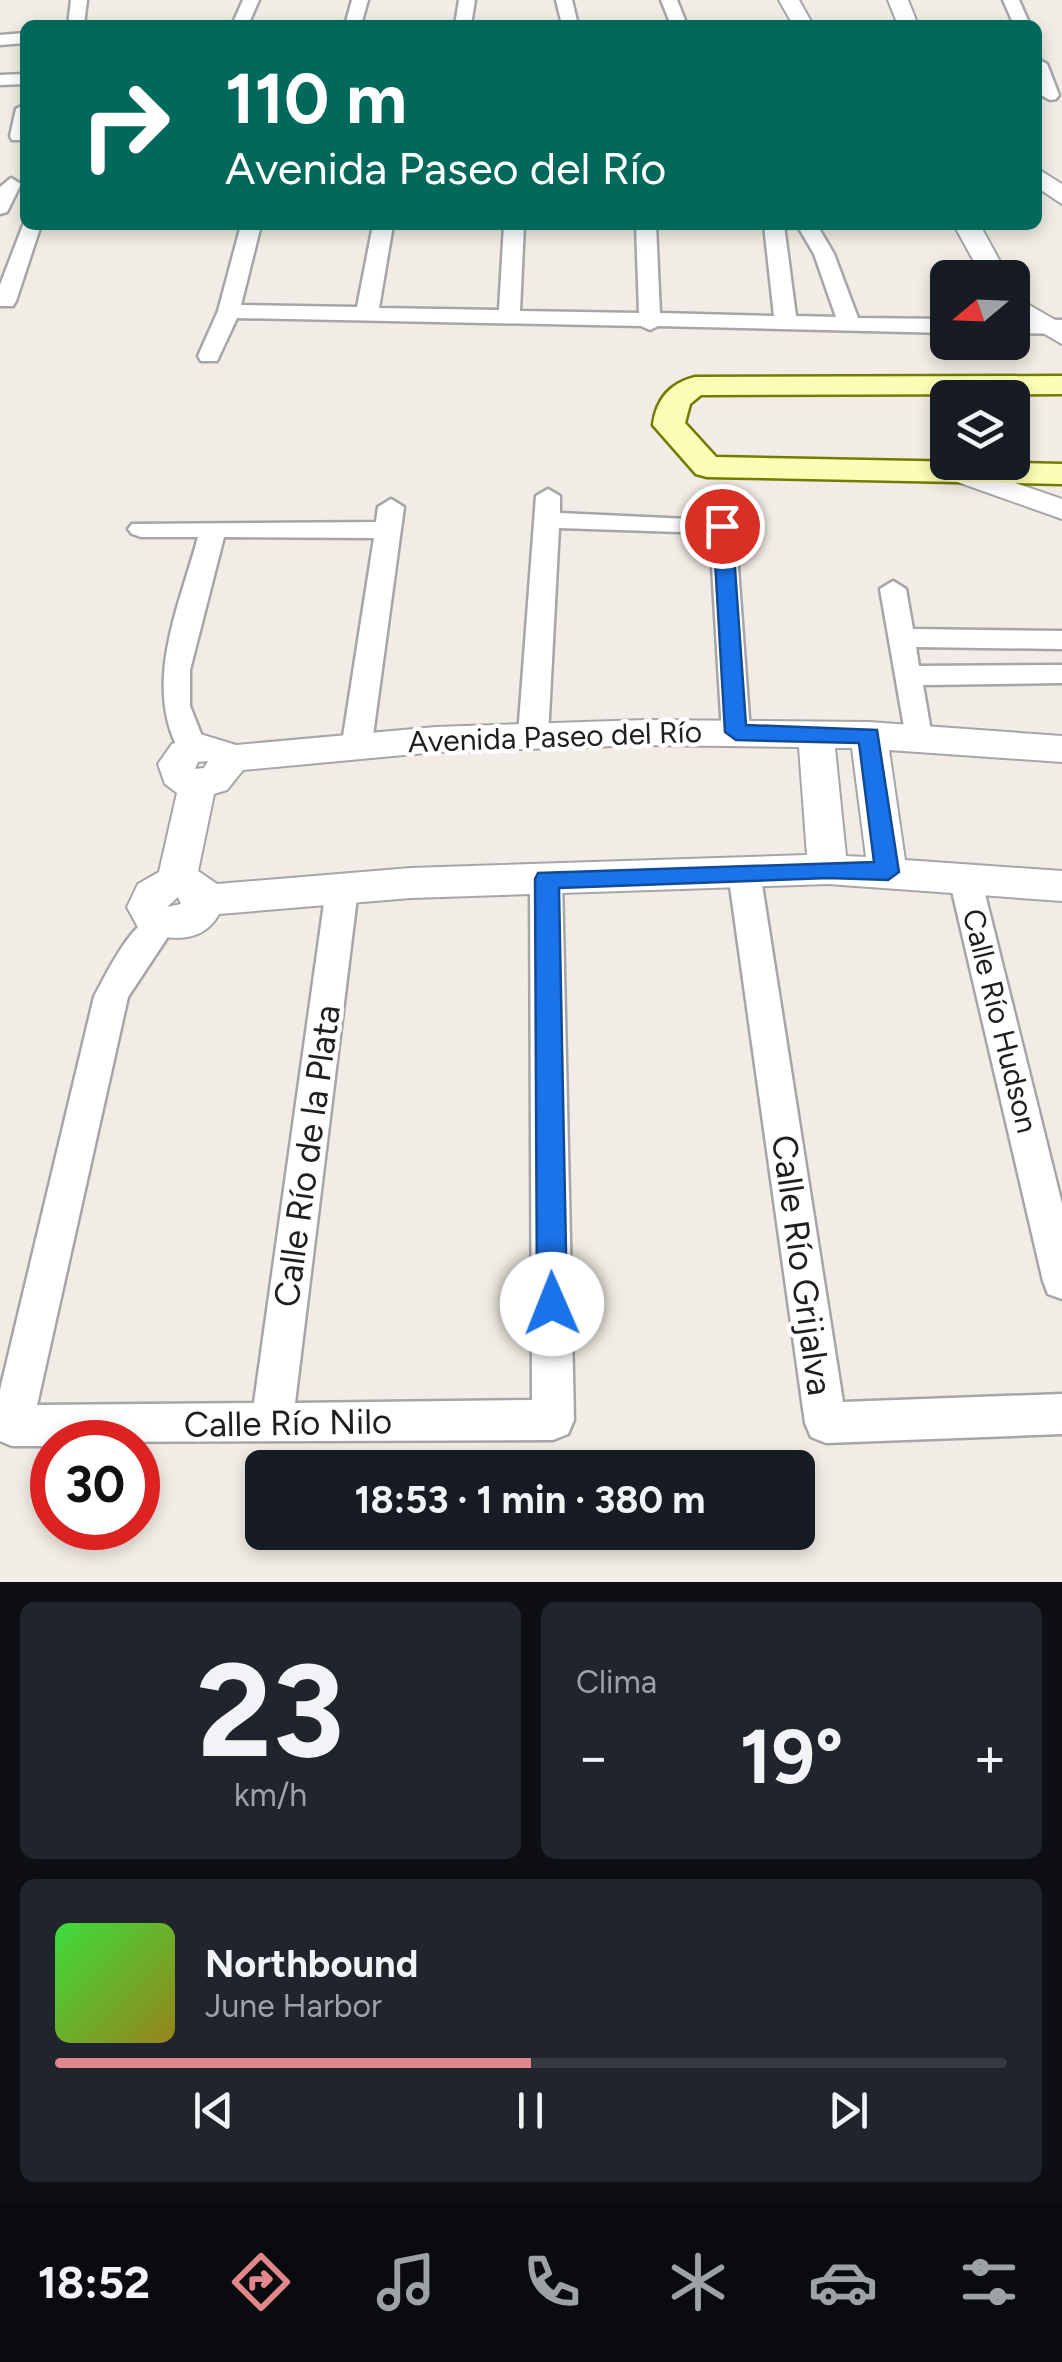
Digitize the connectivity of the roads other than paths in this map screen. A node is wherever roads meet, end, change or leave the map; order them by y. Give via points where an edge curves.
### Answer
1 (1042, 74) edge
2 (1050, 95) dead end
3 (1042, 180) edge
4 (12, 184) edge
5 (1062, 197) edge
6 (0, 208) edge
7 (29, 230) edge
8 (250, 230) edge
9 (382, 230) edge
10 (514, 230) edge
11 (646, 230) edge
12 (775, 230) edge
13 (810, 230) edge
14 (970, 230) edge
15 (986, 260) edge
16 (6, 287) edge
17 (229, 311) junction
18 (366, 313) junction
19 (1030, 314) edge
20 (509, 316) junction
21 (650, 323) junction
22 (786, 325) junction
23 (850, 326) junction
24 (930, 326) edge
25 (1030, 328) edge
26 (1058, 330) edge
27 (209, 356) dead end
28 (930, 385) edge
29 (1030, 385) edge
30 (1062, 385) edge
31 (930, 472) edge
32 (1030, 474) edge
33 (1062, 474) edge
34 (979, 480) edge
35 (1062, 510) edge
36 (141, 528) dead end
37 (212, 529) junction
38 (893, 588) dead end
39 (901, 638) junction
40 (1062, 640) edge
41 (1062, 674) edge
42 (907, 676) junction
43 (736, 732) junction
44 (816, 734) junction
45 (533, 736) junction
46 (869, 736) junction
47 (917, 737) junction
48 (357, 743) junction
49 (1062, 749) edge
50 (195, 767) junction
51 (828, 870) junction
52 (744, 872) junction
53 (888, 872) junction
54 (965, 878) junction
55 (546, 879) junction
56 (1062, 886) edge
57 (342, 889) junction
58 (190, 891) junction
59 (161, 923) joint
60 (1062, 1281) edge
61 (1062, 1414) edge
62 (272, 1423) junction

1 - 2 street
3 - 5 street
4 - 6 street
7 - 16 street
8 - 17 street
9 - 18 street
10 - 20 street
11 - 21 street
12 - 22 street
13 - 23 street
14 - 15 street
17 - 18 street
17 - 27 street
18 - 20 street
19 - 26 street
20 - 21 street
21 - 22 street
22 - 23 street
23 - 24 street
25 - 26 street
28 - 31 main road via 695,386 670,409 669,425 706,467
29 - 30 main road
32 - 33 main road
34 - 35 street
36 - 37 street
37 - 48 street via 388,518
37 - 50 street via 176,670 176,706
38 - 39 street
39 - 40 street
39 - 42 street
41 - 42 street
42 - 47 street
43 - 44 street, Avenida Paseo del Río
43 - 45 street, Avenida Paseo del Río
43 - 45 street via 722,526 548,508
44 - 46 street, Avenida Paseo del Río
44 - 51 street
45 - 48 street, Avenida Paseo del Río
46 - 47 street, Avenida Paseo del Río
46 - 53 street
47 - 49 street, Avenida Paseo del Río
48 - 50 street, Avenida Paseo del Río via 228,760 221,776
50 - 58 street
51 - 52 street
51 - 53 street
52 - 55 street
52 - 61 street, Calle Río Grijalva via 826,1423
53 - 54 street
54 - 56 street
54 - 60 street, Calle Río Hudson
55 - 57 street
55 - 62 street, Calle Río Nilo via 553,1420
57 - 58 street
57 - 62 street, Calle Río de la Plata
58 - 59 street via 159,888 148,900 149,914
59 - 62 street, Calle Río Nilo via 111,997 12,1426

